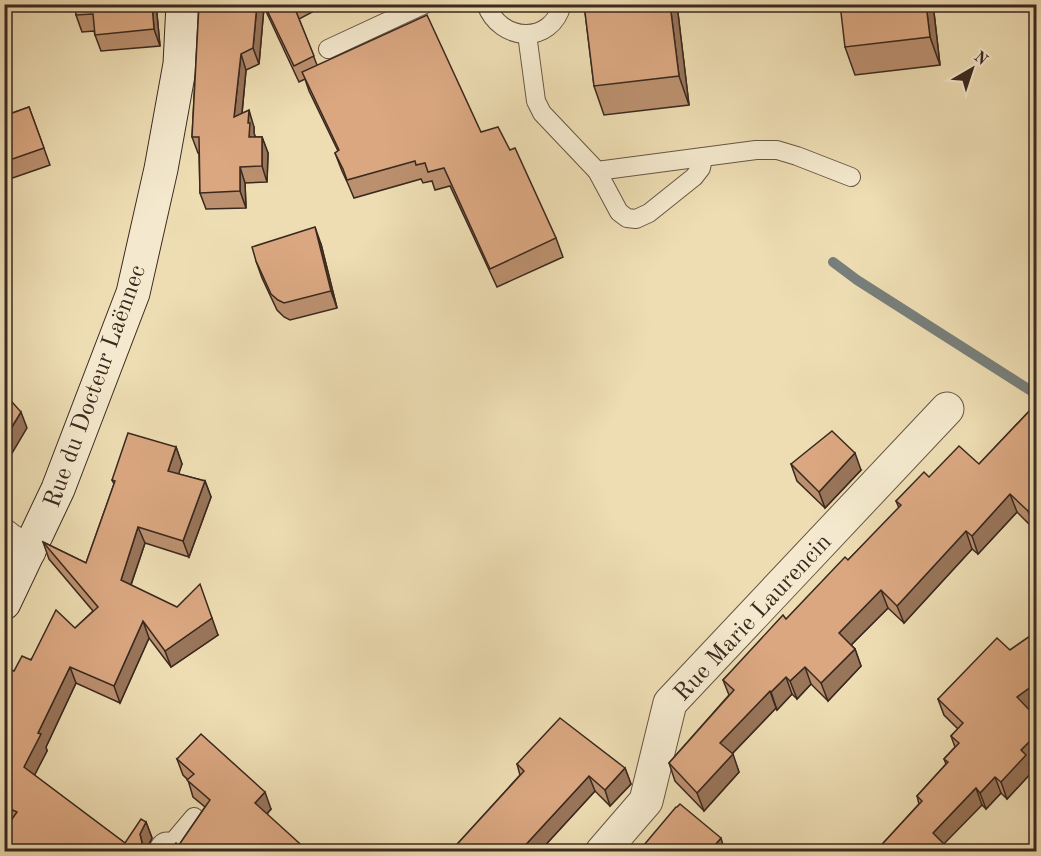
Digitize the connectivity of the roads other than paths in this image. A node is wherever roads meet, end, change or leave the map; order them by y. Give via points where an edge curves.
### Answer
1 (183, 4) edge
2 (486, 4) edge
3 (562, 4) edge
4 (424, 5) edge
5 (527, 34) junction
6 (328, 49) dead end
7 (703, 157) junction
8 (597, 171) junction
9 (851, 177) dead end
10 (947, 409) dead end
11 (17, 544) edge
12 (4, 603) edge
13 (194, 816) dead end
14 (166, 850) edge
15 (602, 852) edge

1 - 11 street, Rue du Docteur Laënnec via 180,64 133,293 58,489
2 - 5 lane via 505,29
3 - 5 lane via 556,20 548,27
4 - 6 lane
5 - 8 lane via 536,101
7 - 8 lane
7 - 8 lane via 694,177 636,219 619,212
7 - 9 lane via 777,150
10 - 15 street, Rue Marie Laurencin via 670,703 646,801
11 - 12 street, Rue du Docteur Laënnec
13 - 14 lane

